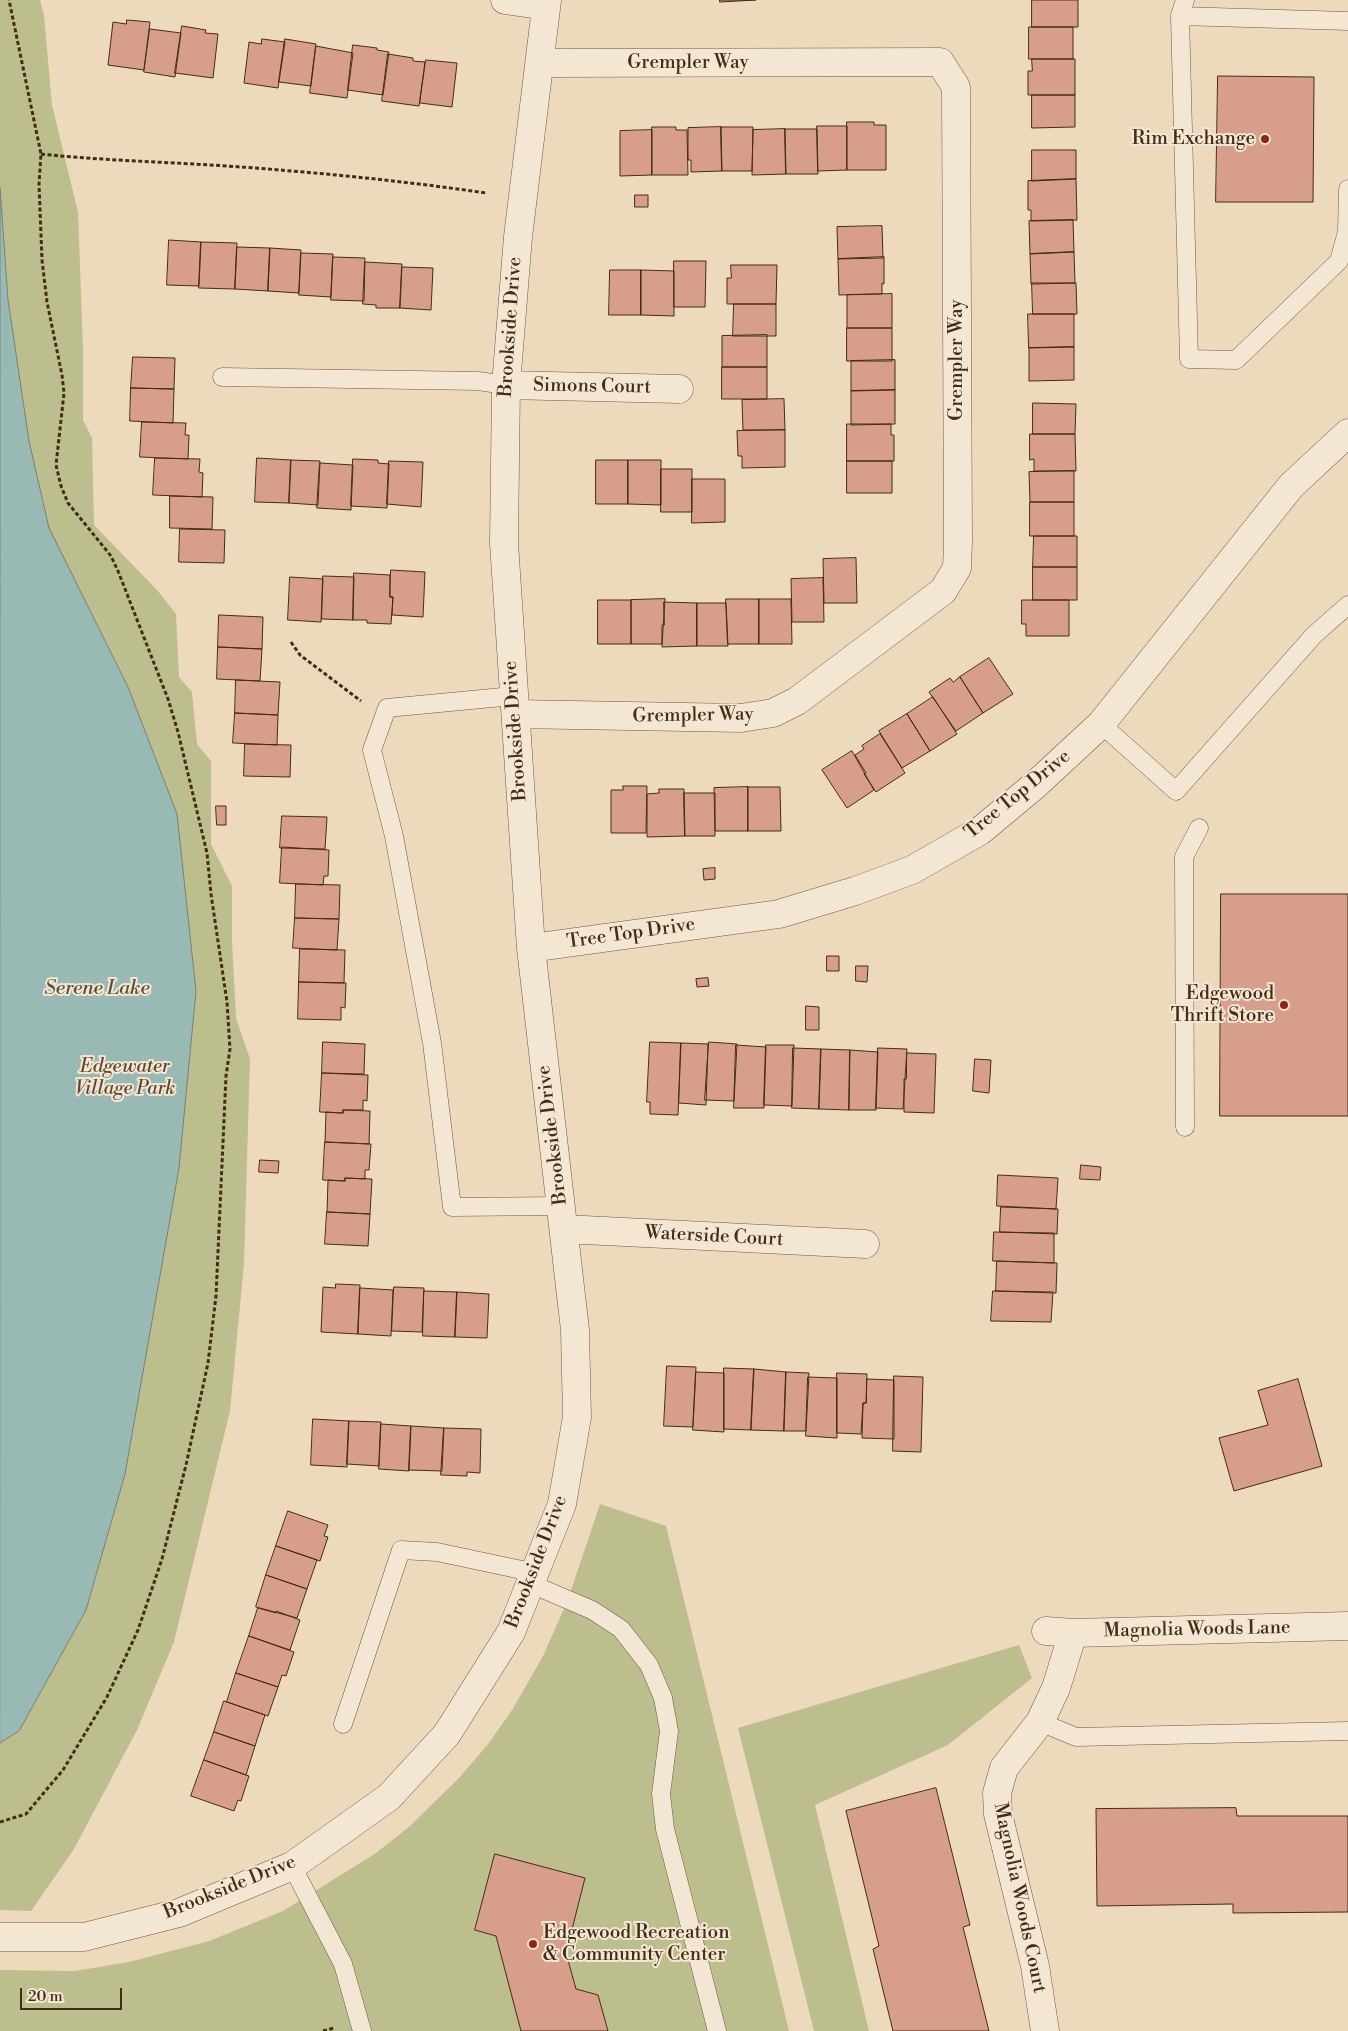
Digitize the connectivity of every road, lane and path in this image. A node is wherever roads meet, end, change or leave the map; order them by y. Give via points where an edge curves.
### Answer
1 (9, 0) edge
2 (505, 0) edge
3 (547, 3) edge
4 (1182, 8) edge
5 (1348, 22) edge
6 (540, 63) junction
7 (41, 154) junction
8 (1348, 189) edge
9 (486, 193) dead end
10 (222, 377) dead end
11 (506, 385) junction
12 (679, 389) dead end
13 (1348, 433) edge
14 (1348, 605) edge
15 (291, 642) dead end
16 (514, 705) junction
17 (384, 717) junction
18 (1101, 724) junction
19 (1199, 828) dead end
20 (531, 948) junction
21 (1185, 1127) dead end
22 (563, 1217) junction
23 (864, 1244) dead end
24 (533, 1579) junction
25 (1348, 1626) edge
26 (1046, 1631) dead end
27 (1074, 1633) junction
28 (1040, 1722) junction
29 (343, 1724) dead end
30 (1348, 1731) edge
31 (0, 1822) edge
32 (292, 1866) junction
33 (0, 1937) edge
34 (362, 2031) edge
35 (717, 2031) edge
36 (1046, 2031) edge

1 - 7 path
2 - 3 street
3 - 6 street, Brookside Drive
4 - 5 lane
4 - 8 lane via 1189,360 1236,360 1339,261 1347,232
6 - 11 street, Brookside Drive via 518,237
6 - 16 street, Grempler Way via 940,62 956,87 957,568 943,591 797,701 772,713 741,718
7 - 9 path via 314,173
7 - 31 path via 42,260 64,393 56,465 68,503 111,556 168,699 207,853 227,1002 229,1060 216,1296 208,1363 162,1558 138,1630 107,1697 63,1770 26,1814
10 - 11 lane via 478,381
11 - 12 street, Simons Court
11 - 16 street, Brookside Drive via 504,542
13 - 18 street, Tree Top Drive via 1291,486
14 - 18 lane via 1314,635 1176,791
15 - 17 path via 300,655
16 - 17 lane via 387,708
16 - 20 street, Brookside Drive
17 - 22 lane via 372,750 394,836 432,1043 452,1207
18 - 20 street, Tree Top Drive via 980,831 912,870 780,914
19 - 21 lane via 1184,858
20 - 22 street, Brookside Drive
22 - 23 street, Waterside Court
22 - 24 street, Brookside Drive via 575,1330 576,1416 562,1504
24 - 29 lane via 437,1552 401,1550
24 - 32 street, Brookside Drive via 512,1632 447,1734 389,1797
24 - 35 lane via 621,1629 653,1673 663,1698 669,1731 661,1794 665,1829
25 - 27 street, Magnolia Woods Lane
26 - 27 street, Magnolia Woods Lane
27 - 28 street, Magnolia Woods Court via 1056,1688
28 - 30 lane via 1076,1736
28 - 36 street, Magnolia Woods Court via 1004,1768 997,1793 998,1814 1035,1966
32 - 33 street, Brookside Drive via 179,1913 84,1937
32 - 34 lane via 343,1964

